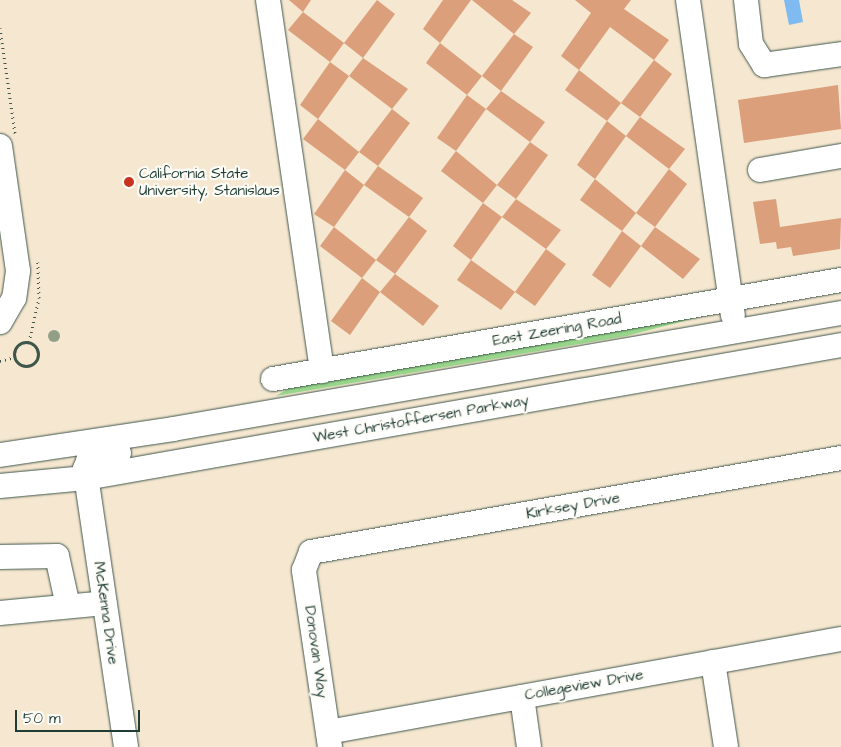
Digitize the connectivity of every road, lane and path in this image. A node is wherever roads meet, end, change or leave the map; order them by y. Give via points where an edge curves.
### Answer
1 (268, 0) edge
2 (688, 0) edge
3 (746, 0) edge
4 (841, 54) edge
5 (0, 146) edge
6 (841, 156) edge
7 (760, 170) dead end
8 (8, 256) edge
9 (841, 280) edge
10 (731, 299) junction
11 (841, 313) edge
12 (0, 322) edge
13 (736, 332) junction
14 (841, 345) edge
15 (15, 357) junction
16 (0, 361) edge
17 (322, 371) junction
18 (273, 379) dead end
19 (174, 429) junction
20 (0, 455) edge
21 (841, 458) edge
22 (86, 478) junction
23 (0, 486) edge
24 (306, 556) joint
25 (0, 557) edge
26 (105, 603) junction
27 (68, 606) junction
28 (0, 612) edge
29 (841, 639) edge
30 (713, 662) junction
31 (522, 697) junction
32 (329, 740) edge
33 (126, 747) edge
34 (529, 747) edge
35 (726, 747) edge

1 - 17 street
2 - 10 street
3 - 4 street via 751,44 764,65
5 - 8 street
6 - 7 street
8 - 12 street via 18,284
9 - 10 street, East Zeering Road
10 - 13 street
10 - 17 street, East Zeering Road
11 - 13 street
13 - 19 street
14 - 22 street, West Christoffersen Parkway
15 - 15 path via 21,344 29,342 37,349 38,357 30,365 23,365
15 - 16 path
17 - 18 street, East Zeering Road
19 - 20 street
19 - 22 street via 170,439 160,445 89,459
21 - 24 street, Kirksey Drive via 318,550
22 - 23 street, West Christoffersen Parkway
22 - 26 street, McKenna Drive
24 - 32 street, Donovan Way via 304,570
25 - 27 street via 57,556
26 - 27 street
26 - 33 street, McKenna Drive
27 - 28 street
29 - 30 street, Collegeview Drive
30 - 31 street, Collegeview Drive
30 - 35 street
31 - 32 street, Collegeview Drive
31 - 34 street

